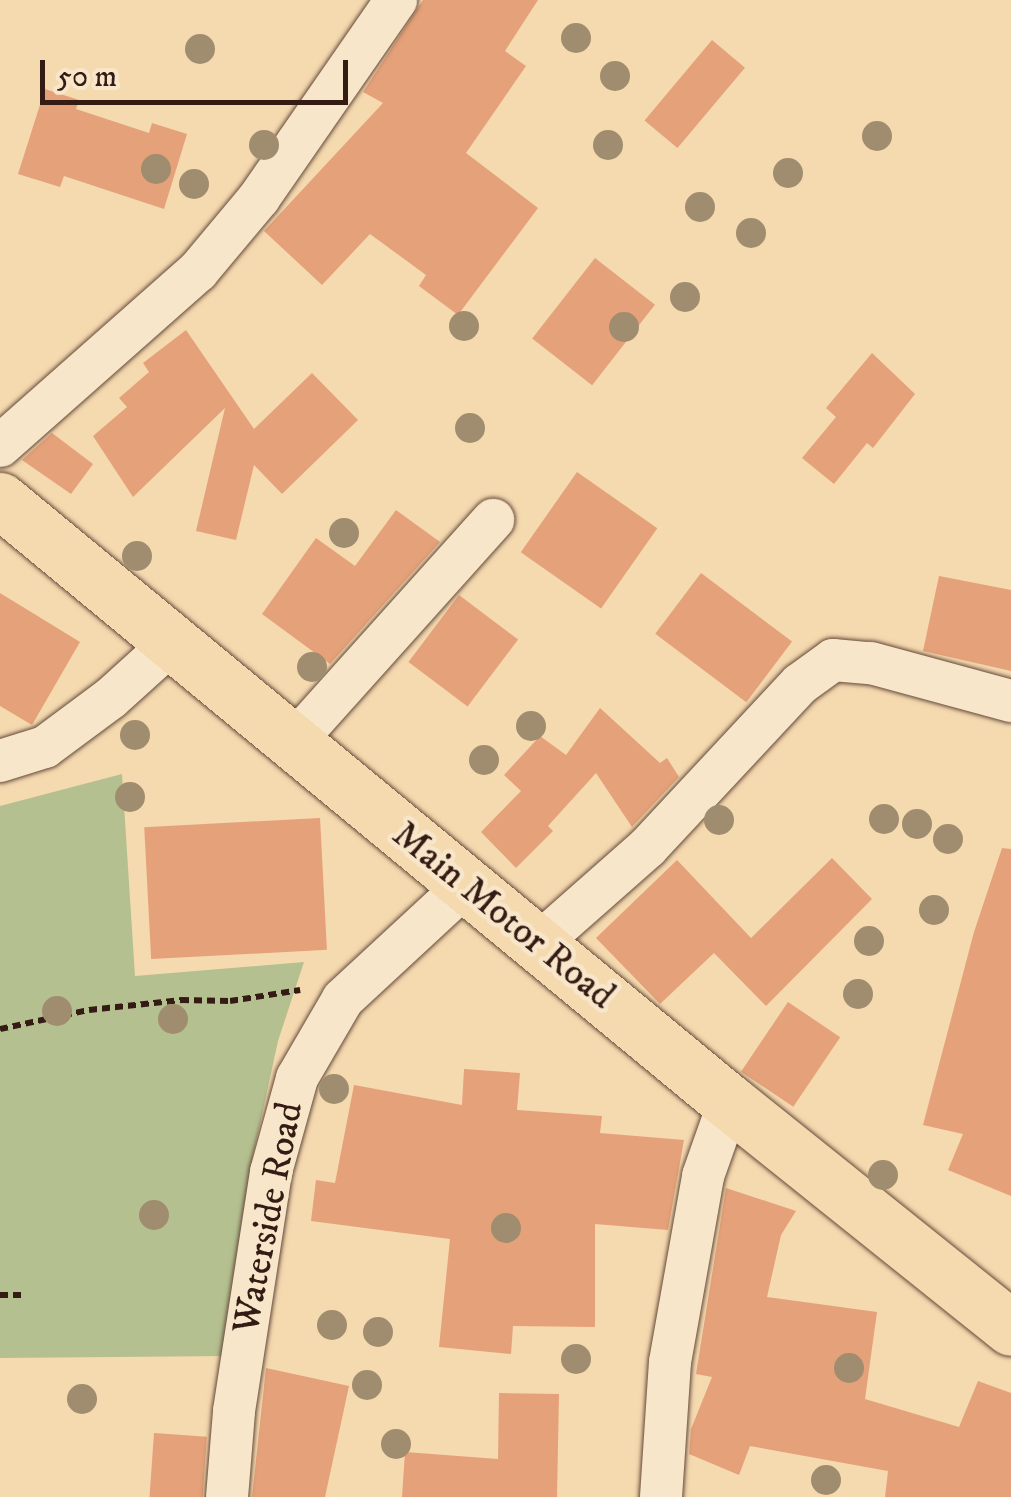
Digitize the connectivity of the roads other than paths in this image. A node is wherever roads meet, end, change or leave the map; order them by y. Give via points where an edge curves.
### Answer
1 (396, 0) edge
2 (0, 446) edge
3 (0, 500) edge
4 (493, 520) dead end
5 (173, 642) junction
6 (1011, 701) edge
7 (293, 743) junction
8 (0, 761) edge
9 (466, 884) junction
10 (538, 944) junction
11 (730, 1102) junction
12 (1011, 1328) edge
13 (227, 1497) edge
14 (661, 1497) edge

1 - 2 street via 259,198 198,271
3 - 5 main road, Main Motor Road
4 - 7 street
5 - 7 main road, Main Motor Road
5 - 8 street via 45,748
6 - 10 street via 870,663 833,660 800,684 647,848
7 - 9 main road, Main Motor Road
9 - 10 main road, Main Motor Road
9 - 13 street, Waterside Road via 343,999 297,1078 272,1172
10 - 11 main road, Main Motor Road
11 - 12 main road, Main Motor Road
11 - 14 street via 702,1176 670,1362

